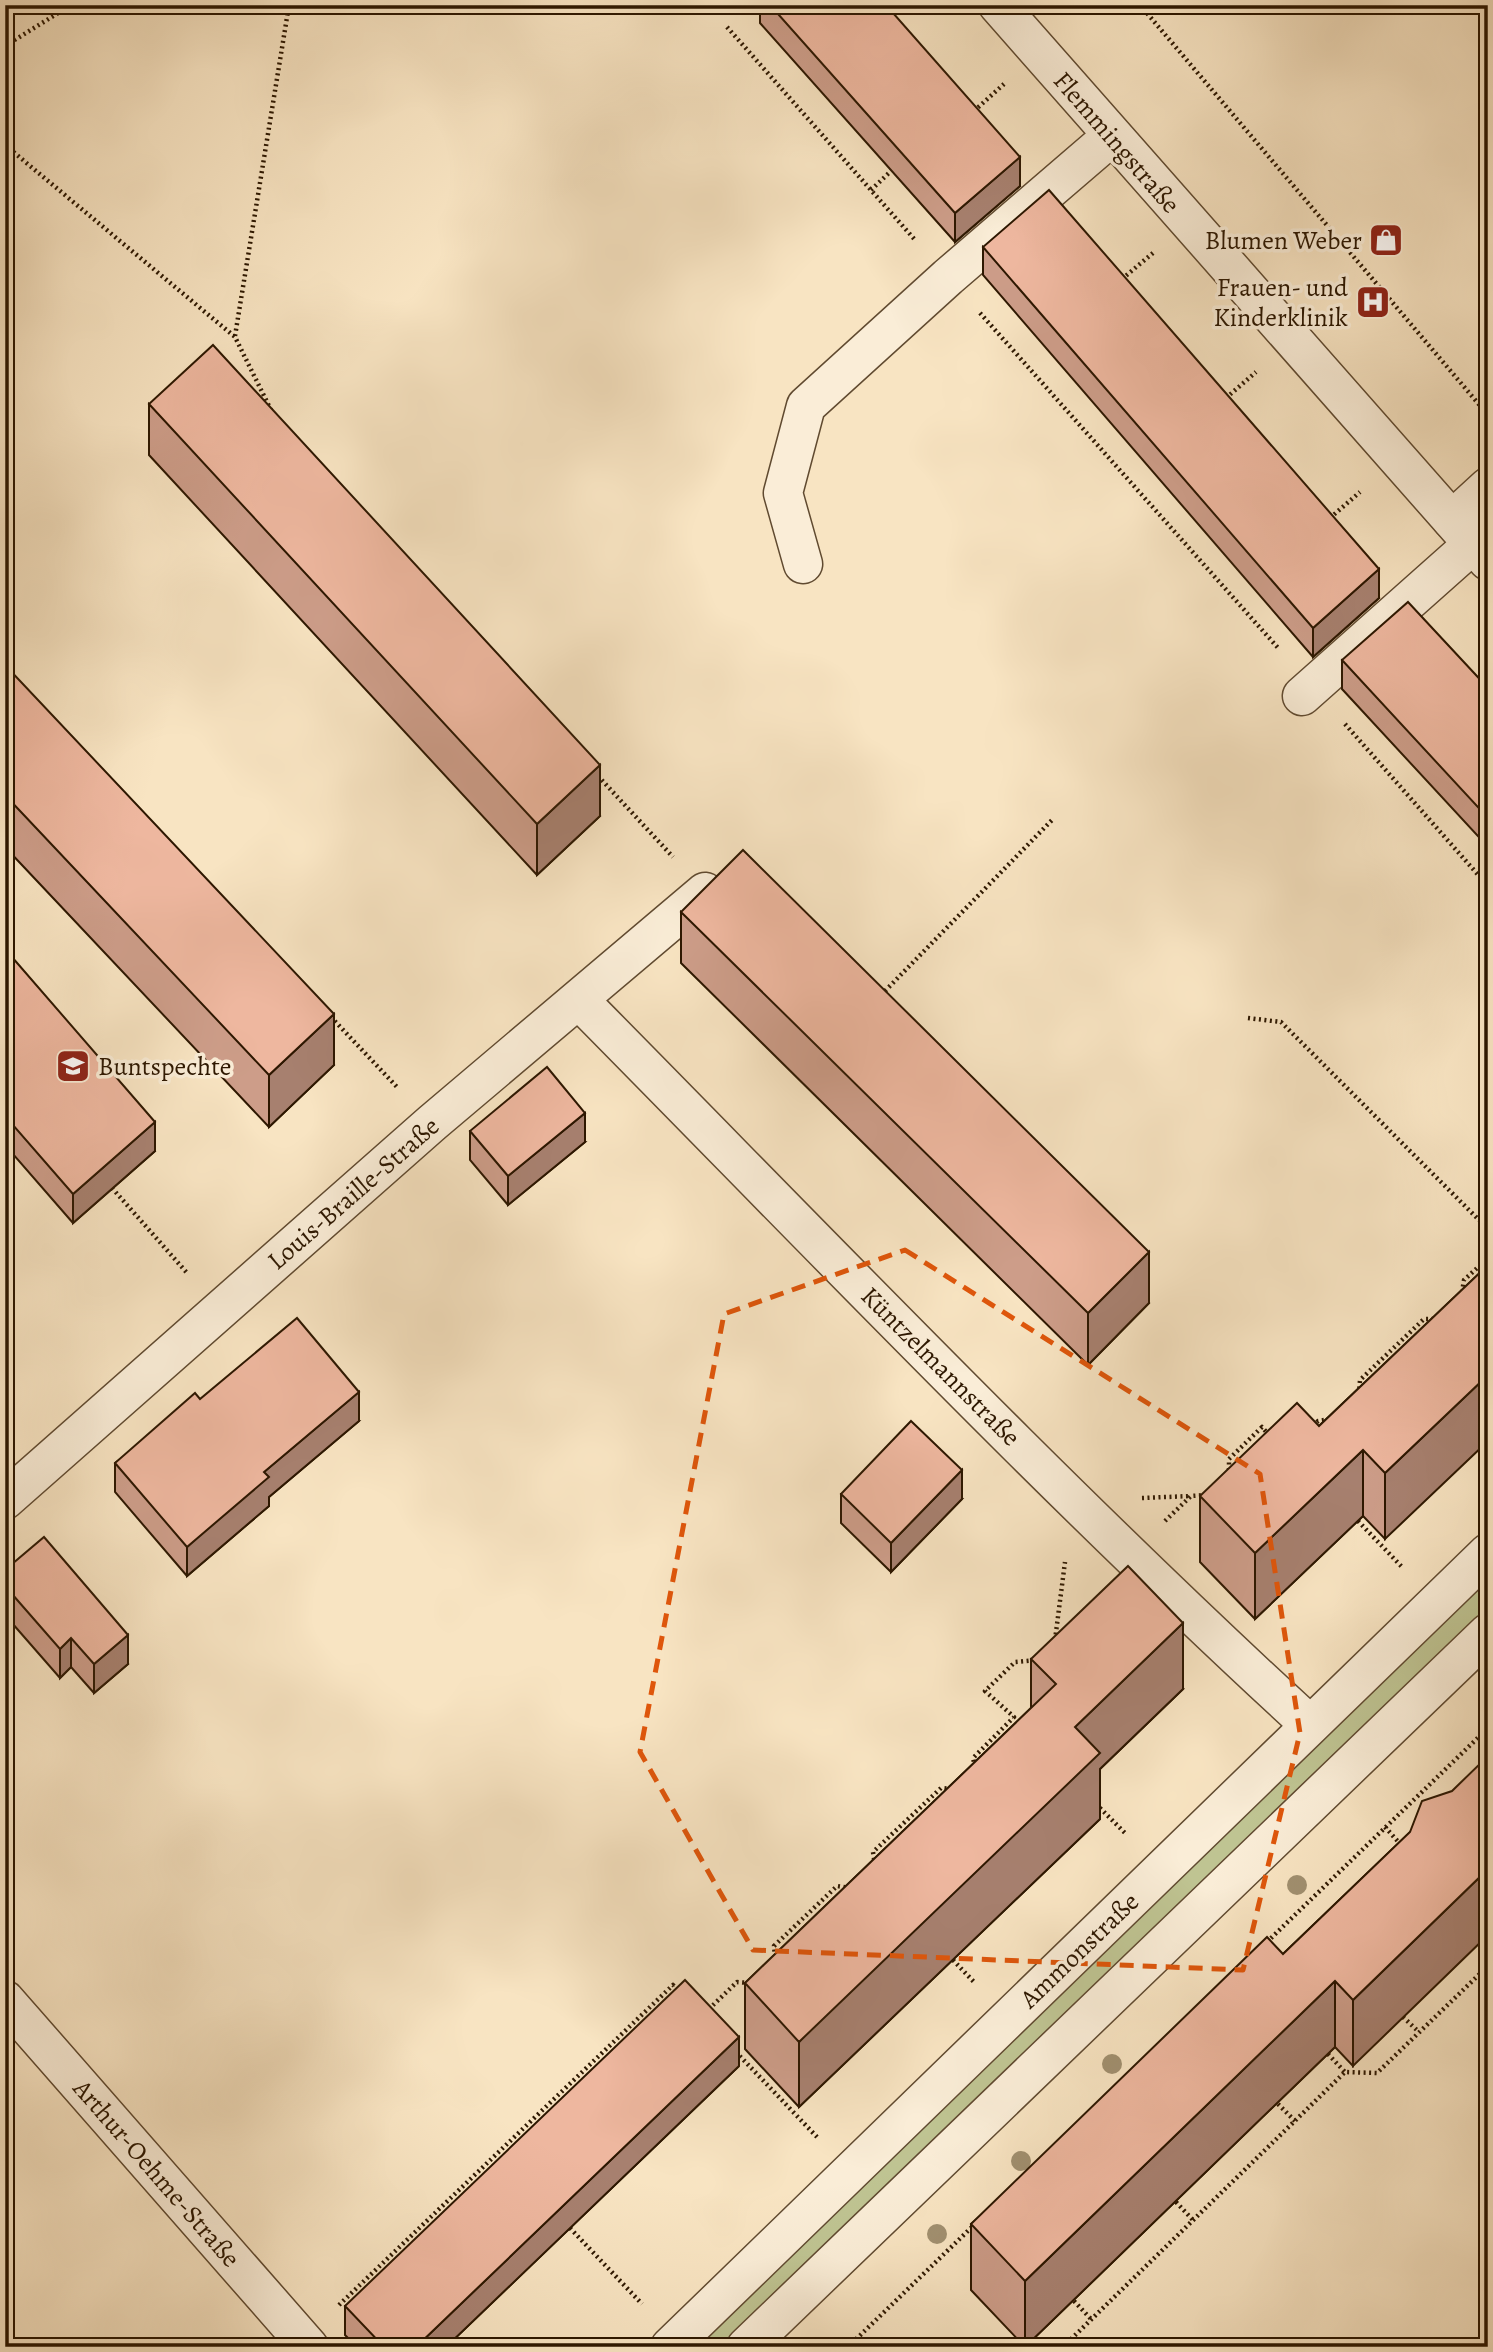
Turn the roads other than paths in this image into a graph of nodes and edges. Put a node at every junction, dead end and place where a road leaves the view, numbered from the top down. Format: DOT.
graph roads {
  1 [pos="998,5"];
  2 [pos="1112,136"];
  3 [pos="1488,487"];
  4 [pos="1471,542"];
  5 [pos="803,564"];
  6 [pos="1307,691"];
  7 [pos="705,892"];
  8 [pos="579,1000"];
  9 [pos="5,1500"];
  10 [pos="1488,1553"];
  11 [pos="1488,1633"];
  12 [pos="1310,1725"];
  13 [pos="5,2000"];
  14 [pos="306,2343"];
  15 [pos="673,2343"];
  16 [pos="746,2347"];
  1 -- 2 [label="street, Flemmingstraße"];
  2 -- 4 [label="street, Flemmingstraße"];
  2 -- 5 [label="street"];
  3 -- 4 [label="street"];
  4 -- 6 [label="street"];
  7 -- 8 [label="street, Louis-Braille-Straße"];
  8 -- 9 [label="street, Louis-Braille-Straße"];
  8 -- 12 [label="street, Küntzelmannstraße"];
  10 -- 12 [label="street, Ammonstraße"];
  11 -- 16 [label="street, Ammonstraße"];
  12 -- 15 [label="street, Ammonstraße"];
  13 -- 14 [label="street, Arthur-Oehme-Straße"];
}
